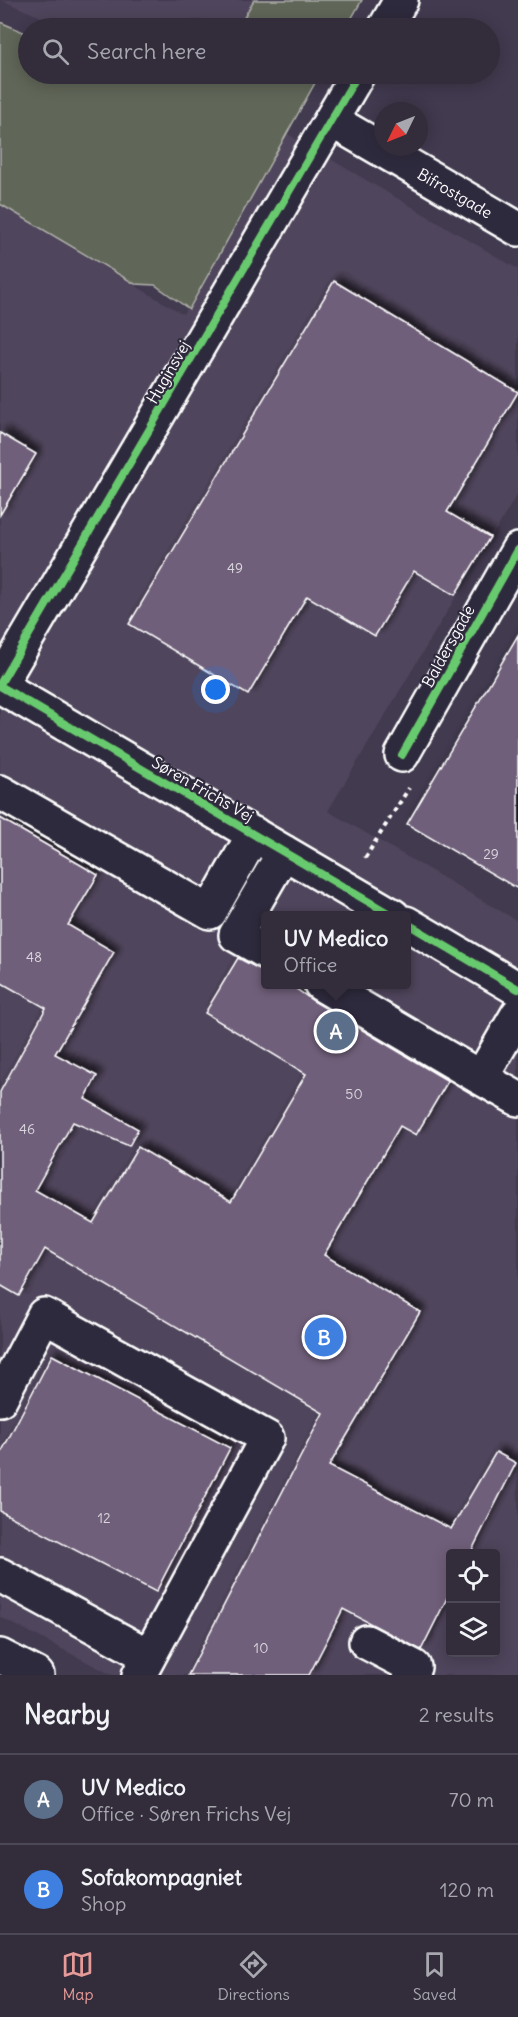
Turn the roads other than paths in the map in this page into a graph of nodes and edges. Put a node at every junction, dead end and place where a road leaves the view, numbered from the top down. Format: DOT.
graph roads {
  1 [pos="401,0"];
  2 [pos="391,18"];
  3 [pos="352,84"];
  4 [pos="331,120"];
  5 [pos="518,229"];
  6 [pos="518,550"];
  7 [pos="0,685"];
  8 [pos="402,754"];
  9 [pos="0,792"];
  10 [pos="254,834"];
  11 [pos="284,852"];
  12 [pos="386,911"];
  13 [pos="411,927"];
  14 [pos="261,949"];
  15 [pos="330,989"];
  16 [pos="518,989"];
  17 [pos="518,1014"];
  18 [pos="481,1078"];
  19 [pos="518,1099"];
  20 [pos="0,1399"];
  21 [pos="0,1575"];
  22 [pos="366,1642"];
  23 [pos="0,1656"];
  24 [pos="144,1666"];
  25 [pos="37,1675"];
  26 [pos="410,1675"];
  1 -- 2 [label="street"];
  3 -- 4 [label="street, Huginsvej"];
  4 -- 5 [label="street, Bifrostgade"];
  4 -- 7 [label="street, Huginsvej"];
  6 -- 8 [label="street, Baldersgade"];
  7 -- 10 [label="street, Søren Frichs Vej"];
  9 -- 10 [label="street"];
  10 -- 11 [label="street, Søren Frichs Vej"];
  11 -- 12 [label="street, Søren Frichs Vej"];
  11 -- 14 [label="street"];
  13 -- 16 [label="street"];
  15 -- 18 [label="street"];
  17 -- 18 [label="street"];
  18 -- 19 [label="street"];
  20 -- 24 [label="street"];
  21 -- 24 [label="street"];
  22 -- 26 [label="street"];
  23 -- 25 [label="street"];
}
